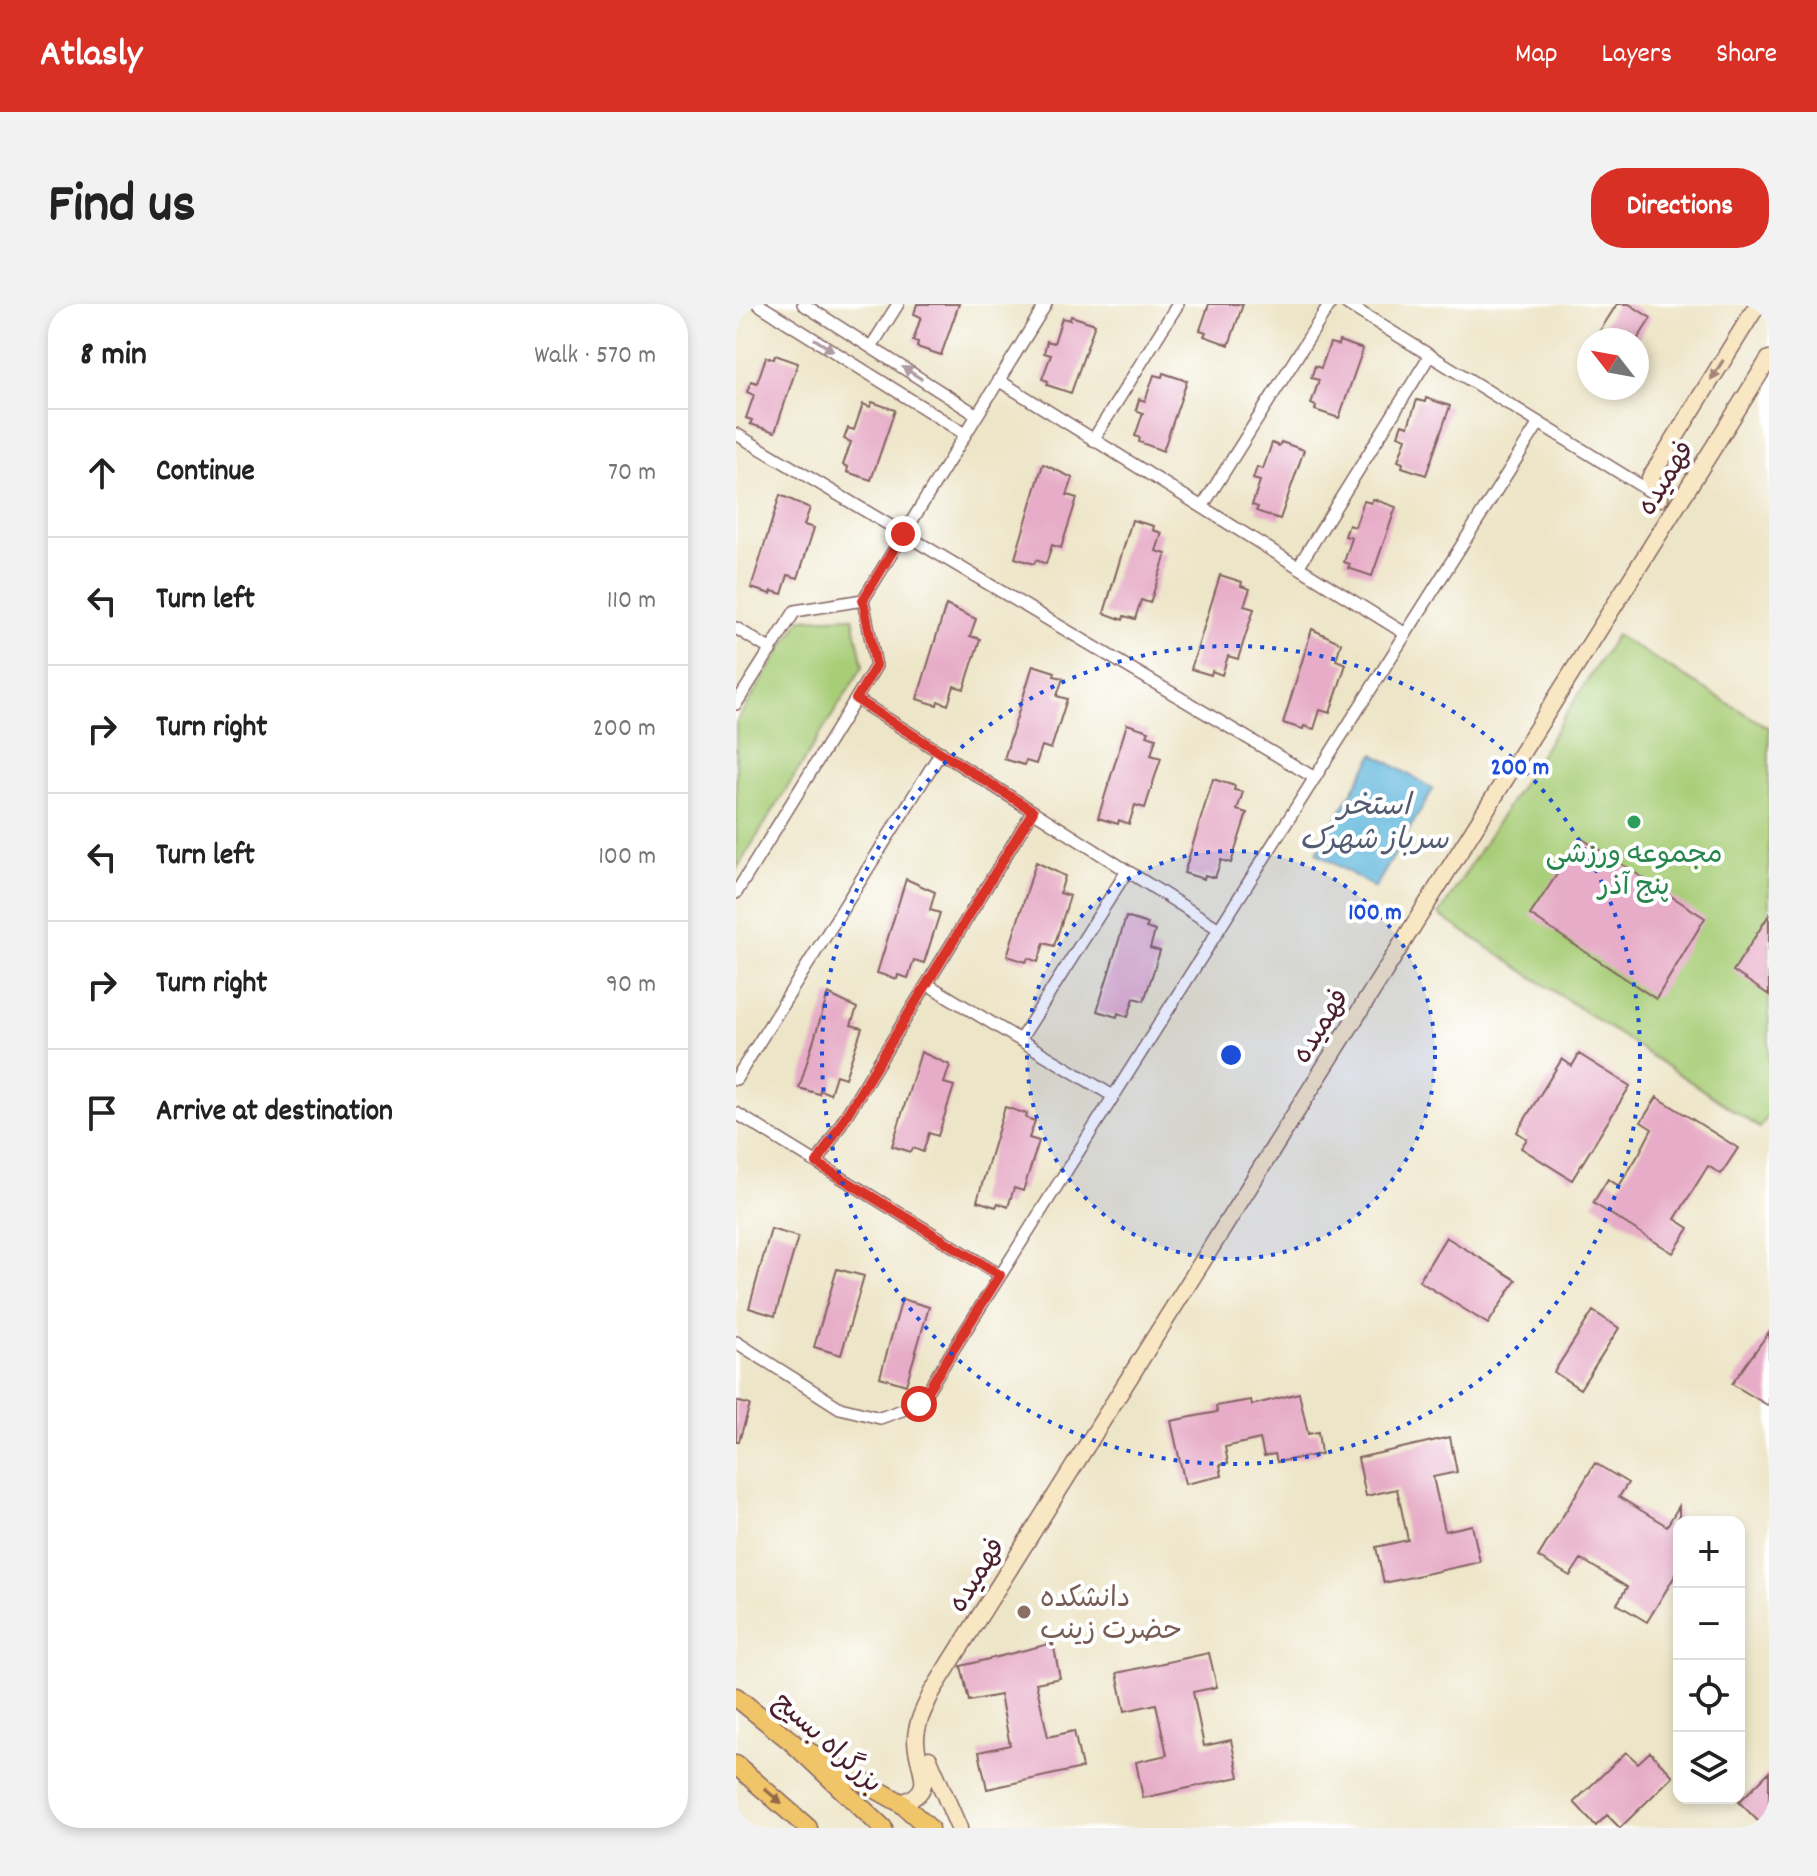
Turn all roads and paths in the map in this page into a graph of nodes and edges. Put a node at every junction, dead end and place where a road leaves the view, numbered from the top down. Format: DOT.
graph roads {
  1 [pos="758,304"];
  2 [pos="803,304"];
  3 [pos="898,304"];
  4 [pos="1046,304"];
  5 [pos="1178,304"];
  6 [pos="1330,304"];
  7 [pos="1347,304"];
  8 [pos="1758,304"];
  9 [pos="871,347"];
  10 [pos="1430,355"];
  11 [pos="1769,359"];
  12 [pos="998,380"];
  13 [pos="977,415"];
  14 [pos="1539,423"];
  15 [pos="736,434"];
  16 [pos="965,434"];
  17 [pos="1093,440"];
  18 [pos="1660,498"];
  19 [pos="1202,507"];
  20 [pos="903,534"];
  21 [pos="1298,567"];
  22 [pos="863,600"];
  23 [pos="736,628"];
  24 [pos="1406,634"];
  25 [pos="771,650"];
  26 [pos="856,699"];
  27 [pos="736,704"];
  28 [pos="941,752"];
  29 [pos="1315,778"];
  30 [pos="1033,811"];
  31 [pos="1127,871"];
  32 [pos="736,893"];
  33 [pos="1219,929"];
  34 [pos="927,984"];
  35 [pos="1020,1040"];
  36 [pos="736,1079"];
  37 [pos="1113,1096"];
  38 [pos="736,1113"];
  39 [pos="817,1163"];
  40 [pos="1000,1275"];
  41 [pos="736,1342"];
  42 [pos="736,1697"];
  43 [pos="919,1722"];
  44 [pos="792,1742"];
  45 [pos="736,1765"];
  46 [pos="901,1803"];
  47 [pos="808,1828"];
  48 [pos="883,1828"];
  49 [pos="929,1828"];
  50 [pos="959,1828"];
  1 -- 16 [label="street, one-way"];
  2 -- 9 [label="street"];
  3 -- 9 [label="street"];
  4 -- 12 [label="street"];
  5 -- 17 [label="street"];
  6 -- 19 [label="street"];
  7 -- 10 [label="street"];
  8 -- 18 [label="main road, فهمیده, one-way"];
  13 -- 9 [label="street, one-way"];
  10 -- 14 [label="street"];
  10 -- 21 [label="street"];
  11 -- 43 [label="main road, فهمیده"];
  12 -- 13 [label="street"];
  12 -- 17 [label="street"];
  13 -- 16 [label="street"];
  14 -- 18 [label="street"];
  14 -- 24 [label="street"];
  15 -- 20 [label="street"];
  16 -- 20 [label="street"];
  17 -- 19 [label="street"];
  19 -- 21 [label="street"];
  20 -- 22 [label="street"];
  20 -- 29 [label="street"];
  21 -- 24 [label="street"];
  22 -- 25 [label="street"];
  22 -- 26 [label="street"];
  23 -- 25 [label="street"];
  24 -- 29 [label="street"];
  25 -- 27 [label="street"];
  26 -- 28 [label="street"];
  26 -- 32 [label="street"];
  28 -- 30 [label="street"];
  28 -- 36 [label="street"];
  29 -- 33 [label="street"];
  30 -- 31 [label="street"];
  30 -- 34 [label="street"];
  31 -- 33 [label="street"];
  31 -- 35 [label="street"];
  33 -- 37 [label="street"];
  34 -- 35 [label="street"];
  34 -- 39 [label="street"];
  35 -- 37 [label="street"];
  37 -- 40 [label="street"];
  38 -- 39 [label="street"];
  39 -- 40 [label="street"];
  40 -- 41 [label="street"];
  42 -- 44 [label="main road, بزرگراه بسیج"];
  43 -- 46 [label="main road"];
  43 -- 50 [label="main road"];
  44 -- 46 [label="main road"];
  44 -- 48 [label="main road, بزرگراه بسیج"];
  45 -- 47 [label="main road, one-way"];
  46 -- 49 [label="main road"];
}
